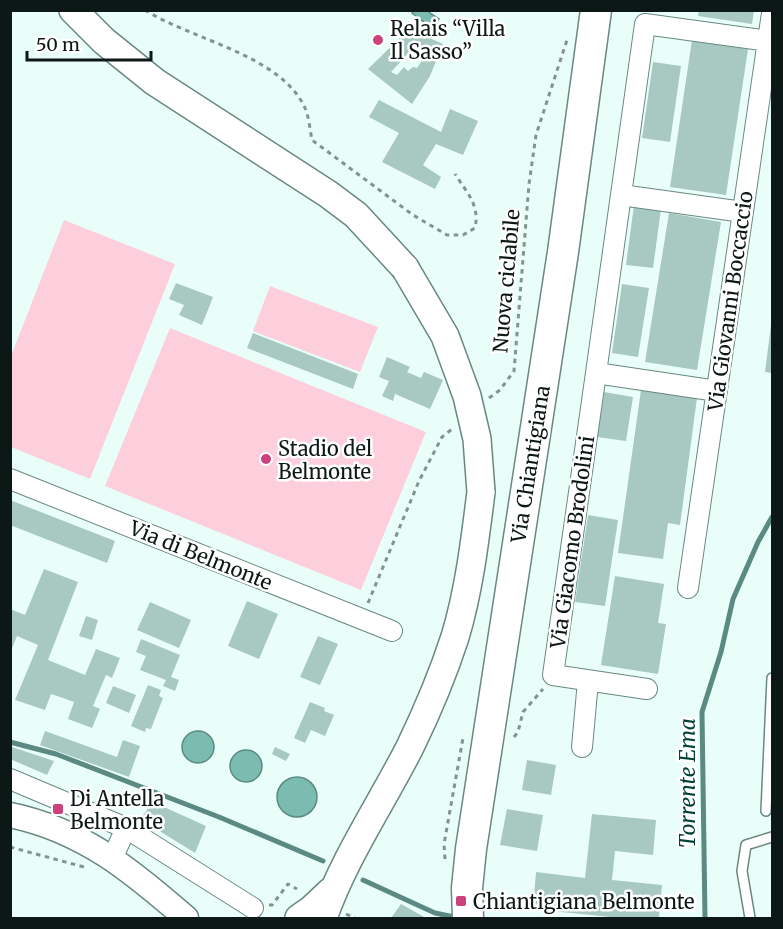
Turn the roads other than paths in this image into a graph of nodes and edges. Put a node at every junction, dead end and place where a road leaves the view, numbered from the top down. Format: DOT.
graph roads {
  1 [pos="73,10"];
  2 [pos="596,10"];
  3 [pos="772,13"];
  4 [pos="646,17"];
  5 [pos="768,41"];
  6 [pos="621,195"];
  7 [pos="743,212"];
  8 [pos="596,373"];
  9 [pos="717,391"];
  10 [pos="10,479"];
  11 [pos="688,588"];
  12 [pos="392,630"];
  13 [pos="772,678"];
  14 [pos="588,681"];
  15 [pos="646,689"];
  16 [pos="582,747"];
  17 [pos="10,779"];
  18 [pos="766,811"];
  19 [pos="10,815"];
  20 [pos="126,828"];
  21 [pos="772,837"];
  22 [pos="102,864"];
  23 [pos="335,886"];
  24 [pos="157,893"];
  25 [pos="253,908"];
  26 [pos="467,913"];
  27 [pos="334,916"];
  28 [pos="186,918"];
  29 [pos="206,918"];
  30 [pos="299,918"];
  31 [pos="750,918"];
  1 -- 23 [label="main road, bridge"];
  2 -- 26 [label="main road, Via Chiantigiana"];
  3 -- 5 [label="street, Via Giovanni Boccaccio"];
  4 -- 5 [label="street, Via Giacomo Brodolini"];
  4 -- 6 [label="street, Via Giacomo Brodolini"];
  5 -- 7 [label="street, Via Giovanni Boccaccio"];
  6 -- 7 [label="street"];
  6 -- 8 [label="street, Via Giacomo Brodolini"];
  7 -- 9 [label="street, Via Giovanni Boccaccio"];
  8 -- 9 [label="street"];
  8 -- 14 [label="street, Via Giacomo Brodolini"];
  9 -- 11 [label="street, Via Giovanni Boccaccio"];
  10 -- 12 [label="street, Via di Belmonte"];
  13 -- 18 [label="lane"];
  14 -- 15 [label="street, Via Giacomo Brodolini"];
  14 -- 16 [label="street"];
  17 -- 20 [label="street"];
  19 -- 22 [label="street"];
  20 -- 22 [label="street"];
  20 -- 25 [label="street"];
  21 -- 31 [label="lane"];
  22 -- 24 [label="street"];
  23 -- 27 [label="main road"];
  23 -- 30 [label="main road"];
  24 -- 28 [label="street"];
  24 -- 29 [label="street"];
}
